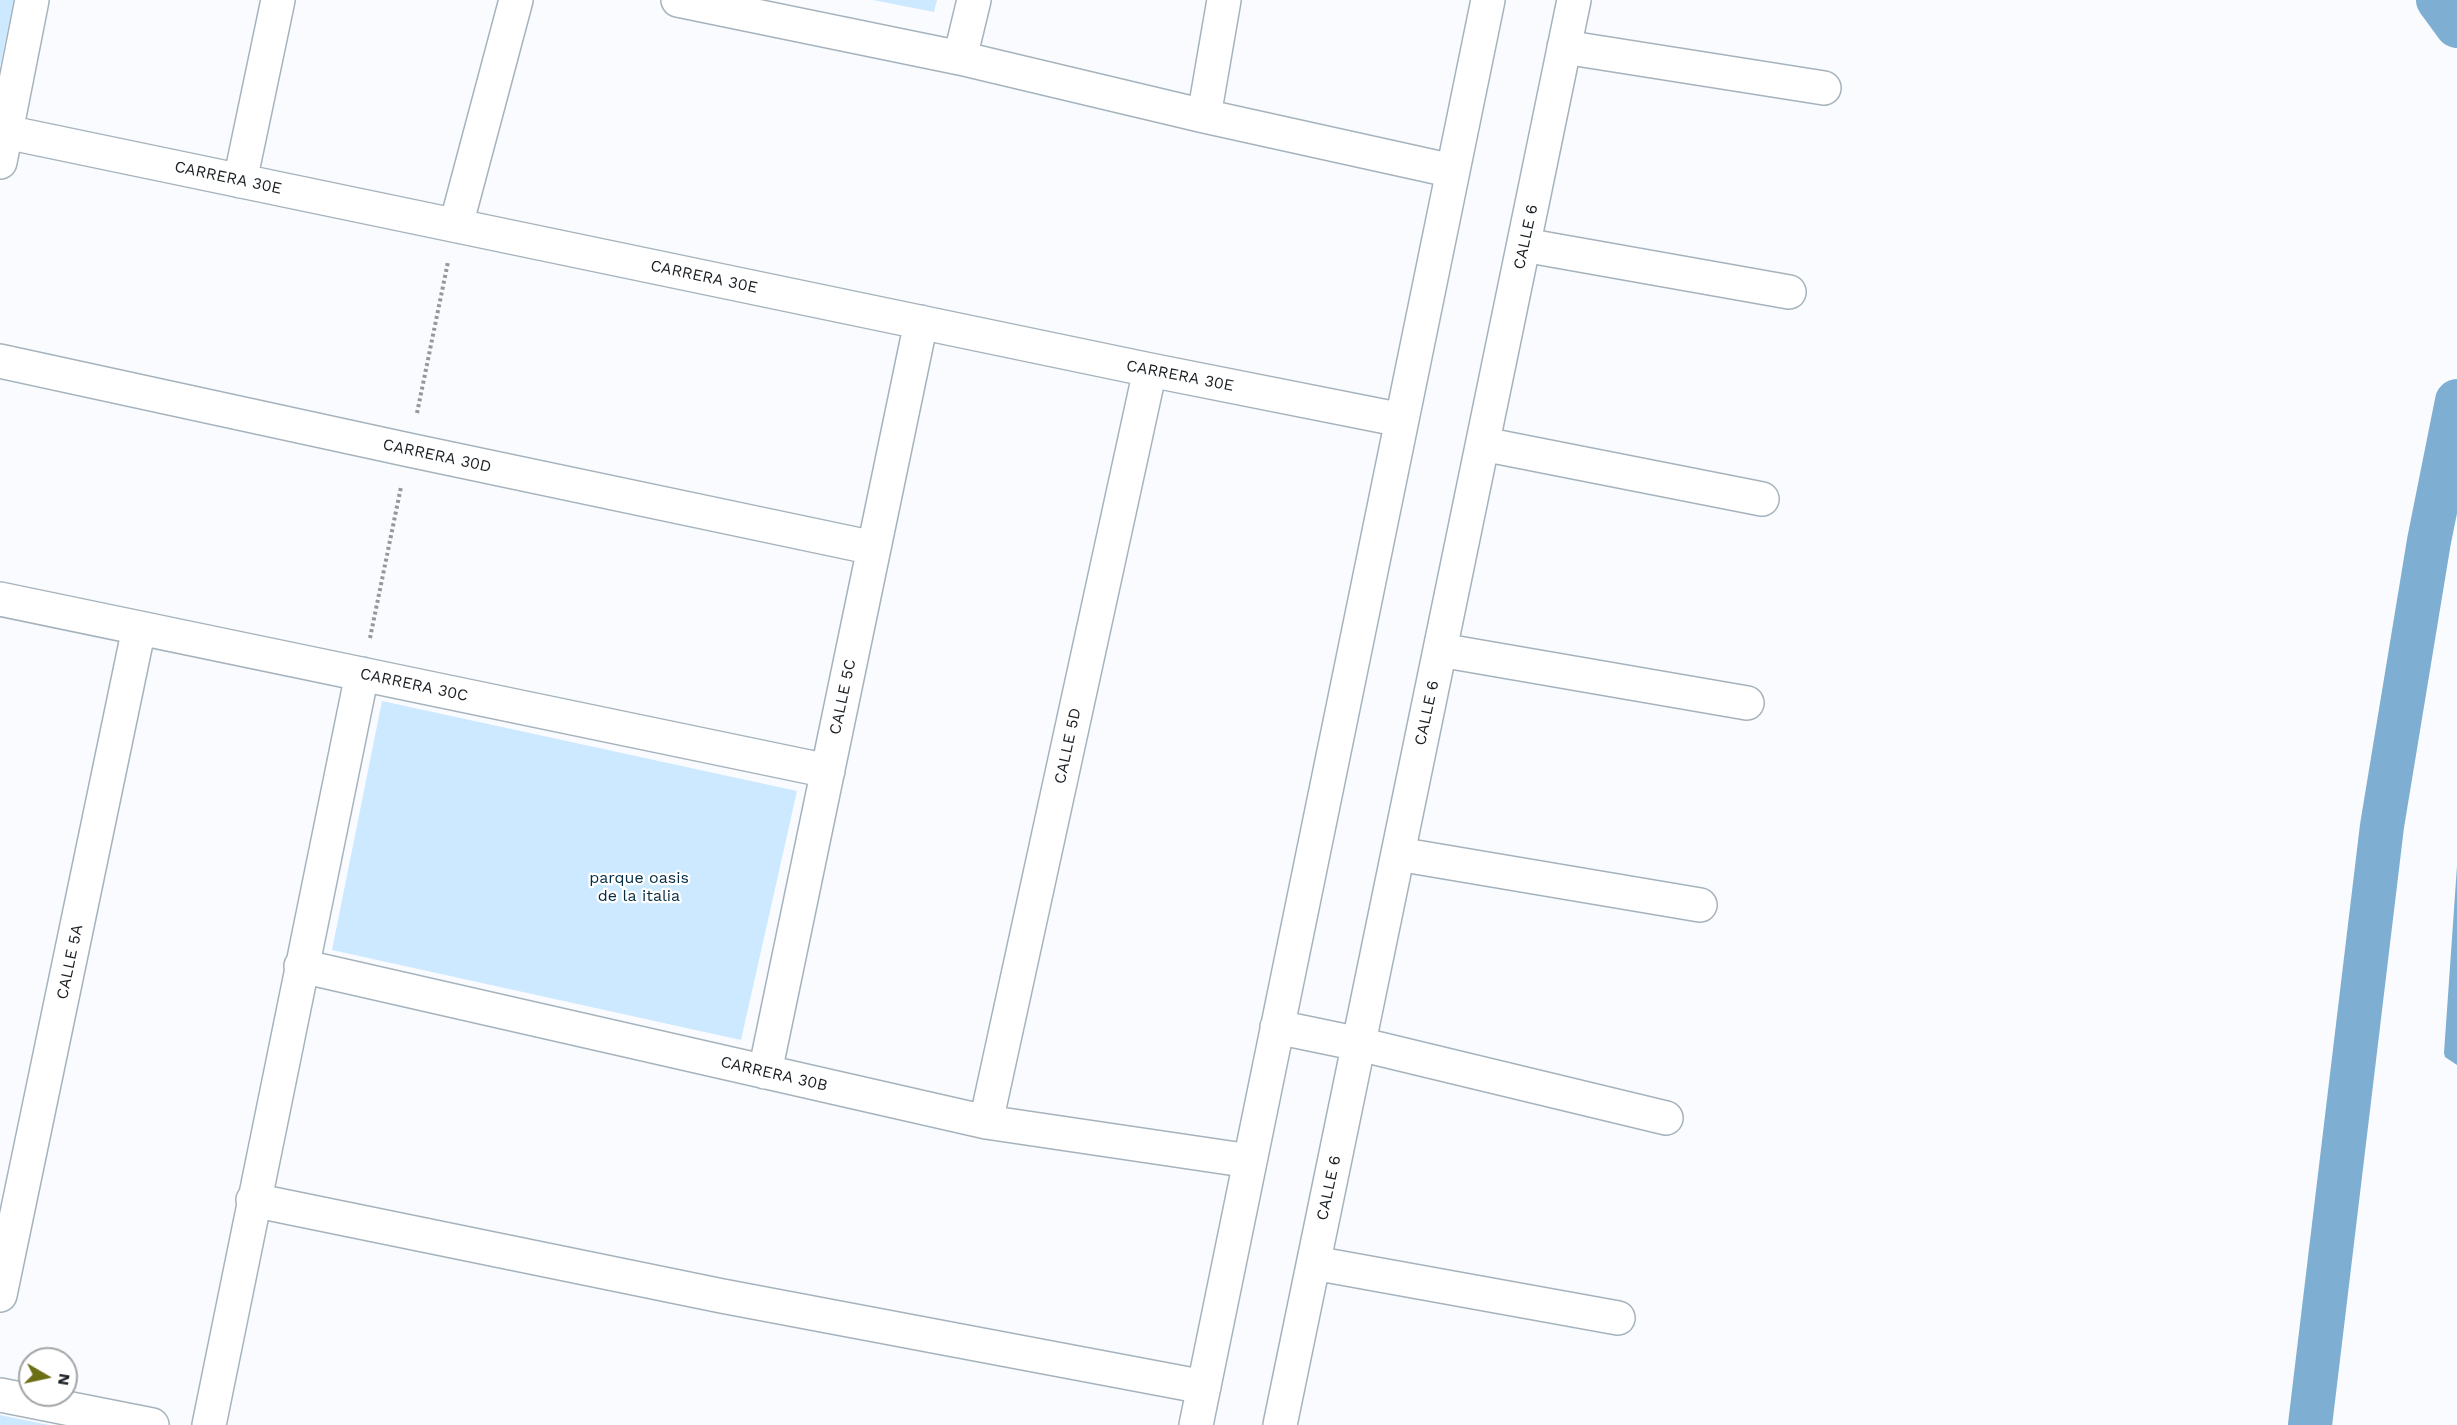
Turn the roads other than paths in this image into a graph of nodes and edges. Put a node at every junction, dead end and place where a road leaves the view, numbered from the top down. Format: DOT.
graph roads {
  1 [pos="32,0"];
  2 [pos="278,0"];
  3 [pos="516,0"];
  4 [pos="678,0"];
  5 [pos="974,0"];
  6 [pos="1224,0"];
  7 [pos="1488,0"];
  8 [pos="1574,0"];
  9 [pos="1564,47"];
  10 [pos="960,58"];
  11 [pos="1824,88"];
  12 [pos="1204,116"];
  13 [pos="3,147"];
  14 [pos="1453,171"];
  15 [pos="240,181"];
  16 [pos="456,225"];
  17 [pos="1524,244"];
  18 [pos="1789,292"];
  19 [pos="921,322"];
  20 [pos="0,361"];
  21 [pos="1150,370"];
  22 [pos="1402,420"];
  23 [pos="1483,444"];
  24 [pos="1762,499"];
  25 [pos="874,548"];
  26 [pos="0,599"];
  27 [pos="139,628"];
  28 [pos="1440,650"];
  29 [pos="362,674"];
  30 [pos="1747,703"];
  31 [pos="828,771"];
  32 [pos="1398,854"];
  33 [pos="1700,905"];
  34 [pos="301,966"];
  35 [pos="1277,1027"];
  36 [pos="1359,1044"];
  37 [pos="765,1072"];
  38 [pos="1666,1118"];
  39 [pos="986,1122"];
  40 [pos="1250,1161"];
  41 [pos="254,1200"];
  42 [pos="1314,1263"];
  43 [pos="0,1295"];
  44 [pos="1618,1318"];
  45 [pos="1204,1387"];
  46 [pos="0,1395"];
  47 [pos="152,1425"];
  48 [pos="208,1425"];
  49 [pos="1196,1425"];
  50 [pos="1280,1425"];
  1 -- 13 [label="street"];
  2 -- 15 [label="street"];
  3 -- 16 [label="street"];
  4 -- 10 [label="street"];
  5 -- 10 [label="street"];
  6 -- 12 [label="street"];
  7 -- 14 [label="street"];
  8 -- 9 [label="street, CALLE 6"];
  9 -- 11 [label="street"];
  9 -- 17 [label="street, CALLE 6"];
  10 -- 12 [label="street"];
  12 -- 14 [label="street"];
  13 -- 15 [label="street, CARRERA 30E"];
  14 -- 22 [label="street"];
  15 -- 16 [label="street, CARRERA 30E"];
  16 -- 19 [label="street, CARRERA 30E"];
  17 -- 18 [label="street"];
  17 -- 23 [label="street, CALLE 6"];
  19 -- 21 [label="street, CARRERA 30E"];
  19 -- 25 [label="street, CALLE 5C"];
  20 -- 25 [label="street, CARRERA 30D"];
  21 -- 22 [label="street, CARRERA 30E"];
  21 -- 39 [label="street, CALLE 5D"];
  22 -- 35 [label="street"];
  23 -- 24 [label="street"];
  23 -- 28 [label="street, CALLE 6"];
  25 -- 31 [label="street, CALLE 5C"];
  26 -- 27 [label="street, CARRERA 30C"];
  27 -- 29 [label="street, CARRERA 30C"];
  27 -- 43 [label="street, CALLE 5A"];
  28 -- 30 [label="street"];
  28 -- 32 [label="street, CALLE 6"];
  29 -- 31 [label="street, CARRERA 30C"];
  29 -- 34 [label="street"];
  31 -- 37 [label="street, CALLE 5C"];
  32 -- 33 [label="street"];
  32 -- 36 [label="street, CALLE 6"];
  34 -- 37 [label="street, CARRERA 30B"];
  34 -- 41 [label="street"];
  35 -- 36 [label="street"];
  35 -- 40 [label="street"];
  36 -- 38 [label="street"];
  36 -- 42 [label="street, CALLE 6"];
  37 -- 39 [label="street, CARRERA 30B"];
  39 -- 40 [label="street, CARRERA 30B"];
  40 -- 45 [label="street"];
  41 -- 45 [label="street"];
  41 -- 48 [label="street"];
  42 -- 44 [label="street"];
  42 -- 50 [label="street, CALLE 6"];
  45 -- 49 [label="street"];
  46 -- 47 [label="street"];
}
